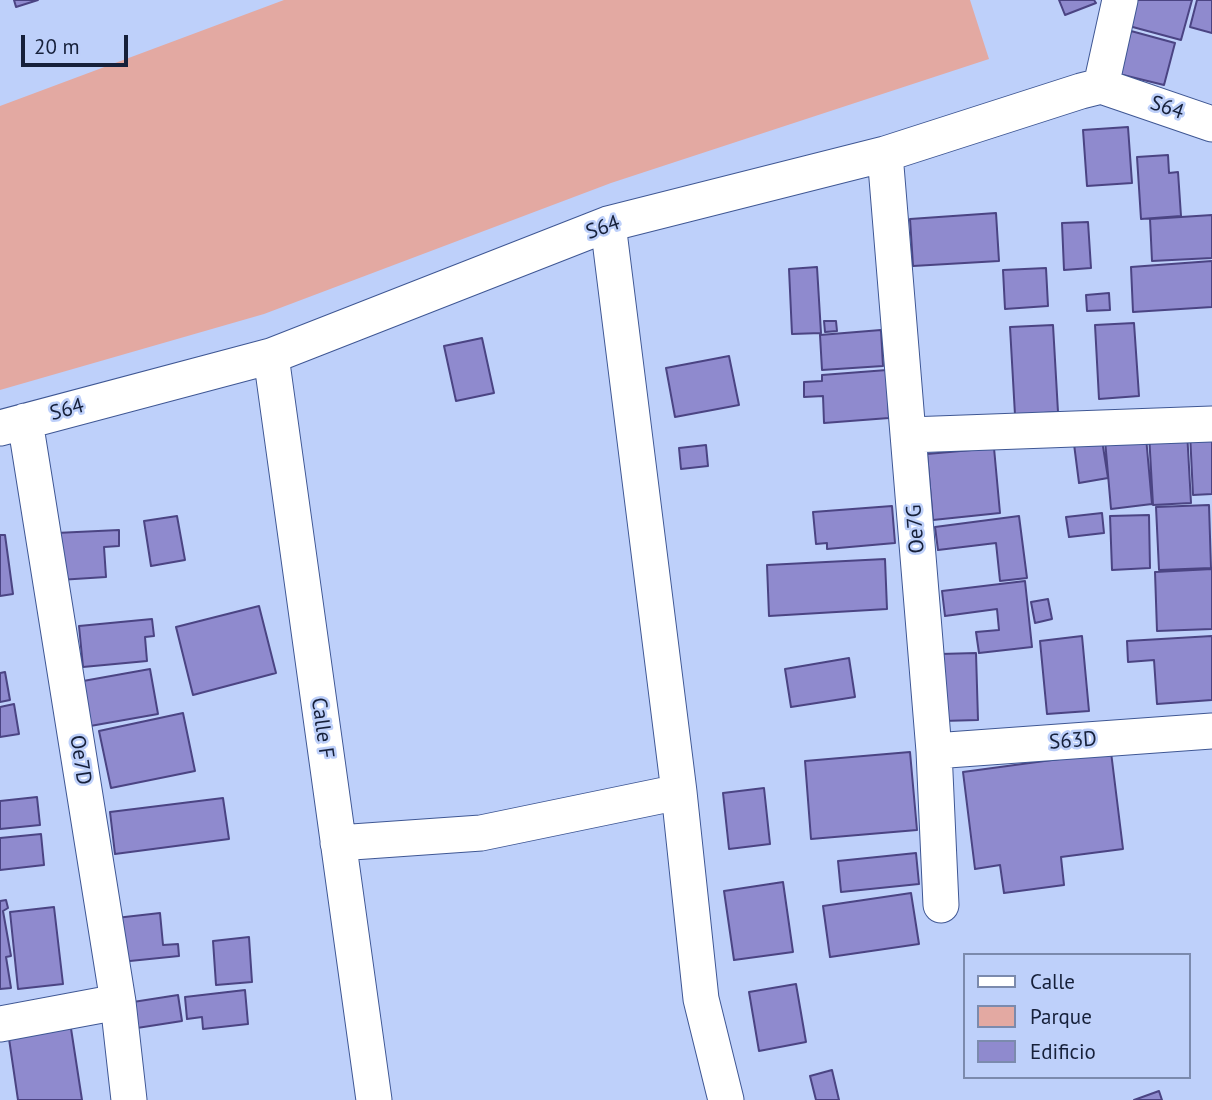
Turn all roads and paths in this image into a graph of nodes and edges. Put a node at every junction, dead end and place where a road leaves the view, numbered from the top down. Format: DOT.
graph roads {
  1 [pos="1120,0"];
  2 [pos="1101,86"];
  3 [pos="1212,124"];
  4 [pos="885,154"];
  5 [pos="608,225"];
  6 [pos="271,356"];
  7 [pos="1212,424"];
  8 [pos="12,425"];
  9 [pos="909,435"];
  10 [pos="1212,731"];
  11 [pos="934,751"];
  12 [pos="679,792"];
  13 [pos="338,843"];
  14 [pos="941,905"];
  15 [pos="118,1002"];
  16 [pos="0,1024"];
  17 [pos="130,1100"];
  18 [pos="374,1100"];
  19 [pos="726,1100"];
  1 -- 2 [label="street"];
  2 -- 3 [label="street, S64"];
  2 -- 4 [label="street, S64"];
  4 -- 5 [label="street, S64"];
  4 -- 9 [label="street, Oe7G"];
  5 -- 6 [label="street, S64"];
  5 -- 12 [label="street"];
  6 -- 8 [label="street, S64"];
  6 -- 13 [label="street, Calle F"];
  7 -- 9 [label="street"];
  8 -- 15 [label="street, Oe7D"];
  9 -- 11 [label="street, Oe7G"];
  10 -- 11 [label="street, S63D"];
  11 -- 14 [label="street, Oe7G"];
  12 -- 13 [label="street"];
  12 -- 19 [label="street"];
  13 -- 18 [label="street, Calle F"];
  15 -- 16 [label="street"];
  15 -- 17 [label="street, Oe7D"];
}
